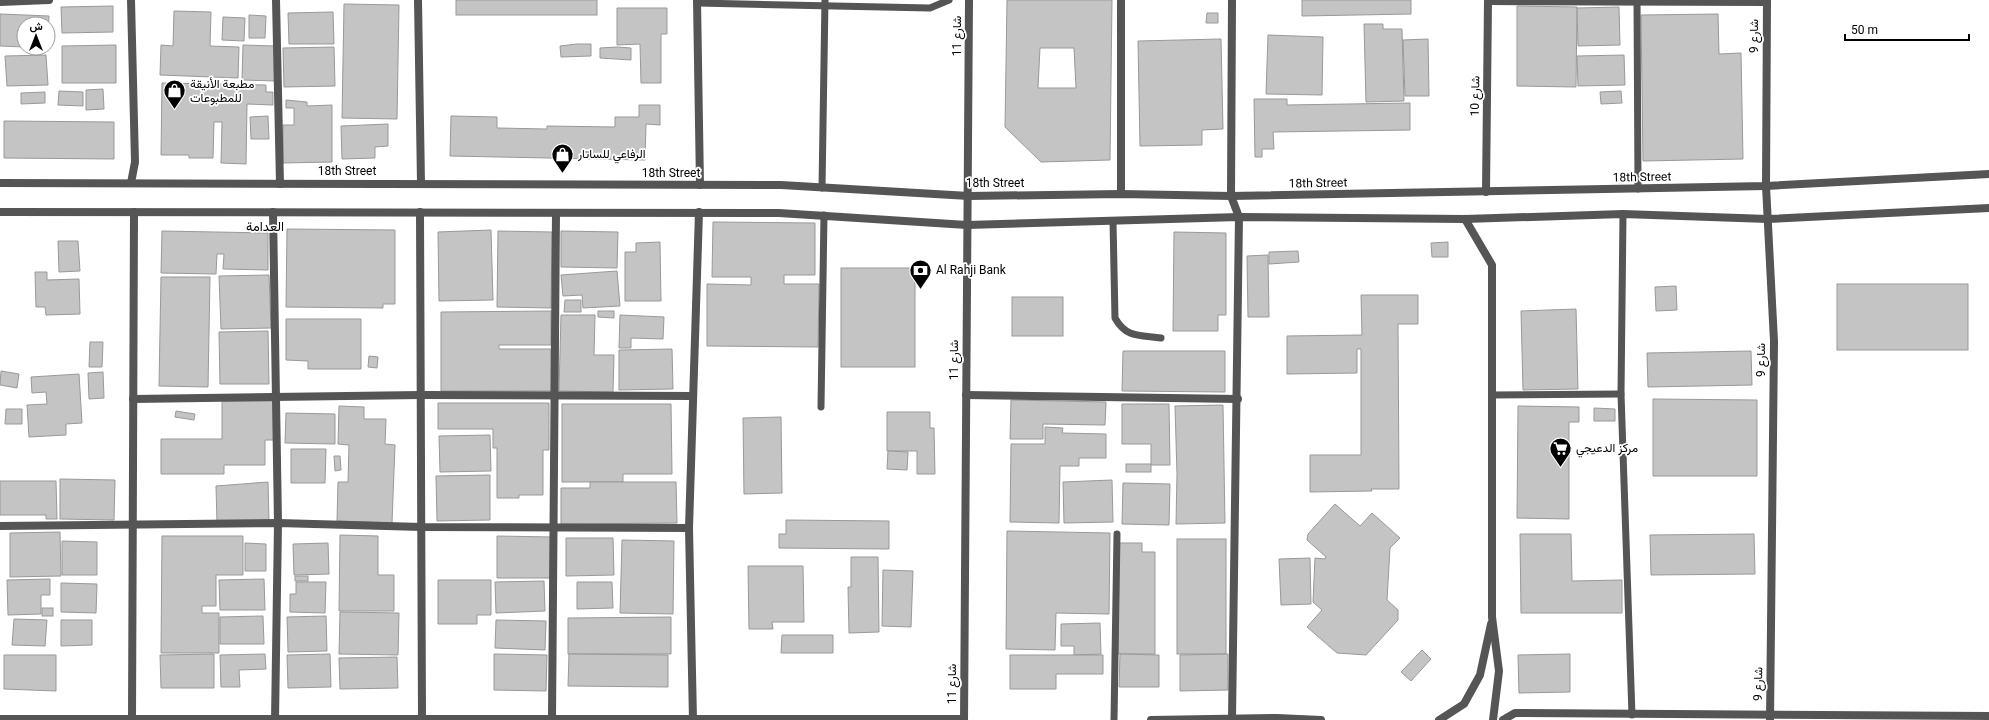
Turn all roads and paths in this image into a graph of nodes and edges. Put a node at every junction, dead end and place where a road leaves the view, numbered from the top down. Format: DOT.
graph roads {
  1 [pos="49,0"];
  2 [pos="131,0"];
  3 [pos="276,0"];
  4 [pos="418,0"];
  5 [pos="949,0"];
  6 [pos="969,0"];
  7 [pos="1121,0"];
  8 [pos="1232,0"];
  9 [pos="1488,1"];
  10 [pos="1637,1"];
  11 [pos="1766,1"];
  12 [pos="0,2"];
  13 [pos="697,2"];
  14 [pos="825,3"];
  15 [pos="1989,174"];
  16 [pos="0,183"];
  17 [pos="131,183"];
  18 [pos="421,183"];
  19 [pos="280,184"];
  20 [pos="700,185"];
  21 [pos="1766,186"];
  22 [pos="822,188"];
  23 [pos="1638,189"];
  24 [pos="1486,192"];
  25 [pos="1121,194"];
  26 [pos="969,196"];
  27 [pos="1232,196"];
  28 [pos="1989,208"];
  29 [pos="0,212"];
  30 [pos="134,212"];
  31 [pos="273,212"];
  32 [pos="420,212"];
  33 [pos="699,212"];
  34 [pos="556,213"];
  35 [pos="824,214"];
  36 [pos="1623,214"];
  37 [pos="1239,217"];
  38 [pos="1465,219"];
  39 [pos="1768,219"];
  40 [pos="1113,221"];
  41 [pos="967,225"];
  42 [pos="1161,338"];
  43 [pos="1621,394"];
  44 [pos="421,395"];
  45 [pos="556,395"];
  46 [pos="966,395"];
  47 [pos="1493,395"];
  48 [pos="693,396"];
  49 [pos="275,397"];
  50 [pos="133,399"];
  51 [pos="1238,399"];
  52 [pos="821,407"];
  53 [pos="278,523"];
  54 [pos="133,524"];
  55 [pos="0,526"];
  56 [pos="555,526"];
  57 [pos="422,527"];
  58 [pos="690,528"];
  59 [pos="1117,534"];
  60 [pos="1492,617"];
  61 [pos="1632,715"];
  62 [pos="1989,716"];
  63 [pos="1232,718"];
  64 [pos="1770,718"];
  65 [pos="0,719"];
  66 [pos="132,719"];
  67 [pos="275,719"];
  68 [pos="422,719"];
  69 [pos="554,719"];
  70 [pos="693,719"];
  71 [pos="964,719"];
  72 [pos="1277,719"];
  73 [pos="1114,720"];
  74 [pos="1151,720"];
  75 [pos="1321,720"];
  76 [pos="1439,720"];
  77 [pos="1493,720"];
  78 [pos="1503,720"];
  1 -- 12 [label="street"];
  2 -- 17 [label="street"];
  3 -- 19 [label="street"];
  4 -- 18 [label="street"];
  5 -- 14 [label="lane"];
  6 -- 26 [label="street, شارع 11"];
  7 -- 25 [label="street"];
  8 -- 27 [label="street"];
  9 -- 10 [label="street"];
  9 -- 24 [label="street, شارع 10"];
  10 -- 11 [label="street"];
  10 -- 23 [label="lane"];
  11 -- 21 [label="street, شارع 9"];
  13 -- 14 [label="lane"];
  13 -- 20 [label="street"];
  14 -- 22 [label="lane"];
  15 -- 21 [label="street, 18th Street"];
  16 -- 17 [label="street, 18th Street"];
  17 -- 19 [label="street, 18th Street"];
  18 -- 19 [label="street, 18th Street"];
  18 -- 20 [label="street, 18th Street"];
  20 -- 22 [label="street, 18th Street"];
  21 -- 23 [label="street, 18th Street"];
  21 -- 39 [label="street, شارع 9"];
  22 -- 26 [label="street, 18th Street"];
  23 -- 24 [label="street, 18th Street"];
  24 -- 27 [label="street, 18th Street"];
  25 -- 26 [label="street, 18th Street"];
  25 -- 27 [label="street, 18th Street"];
  26 -- 41 [label="street, شارع 11"];
  27 -- 37 [label="street"];
  28 -- 39 [label="street"];
  29 -- 30 [label="street"];
  30 -- 31 [label="street"];
  30 -- 50 [label="street"];
  31 -- 32 [label="street"];
  31 -- 49 [label="street"];
  32 -- 34 [label="street"];
  32 -- 44 [label="street"];
  33 -- 34 [label="street"];
  33 -- 35 [label="street"];
  33 -- 48 [label="street"];
  34 -- 45 [label="street"];
  35 -- 41 [label="street"];
  35 -- 52 [label="lane"];
  36 -- 38 [label="street"];
  36 -- 39 [label="street"];
  36 -- 43 [label="lane"];
  37 -- 38 [label="street"];
  37 -- 40 [label="street"];
  37 -- 51 [label="street"];
  38 -- 47 [label="street"];
  39 -- 64 [label="street, شارع 9"];
  40 -- 41 [label="street"];
  40 -- 42 [label="lane"];
  41 -- 46 [label="street, شارع 11"];
  43 -- 47 [label="lane"];
  43 -- 61 [label="lane"];
  44 -- 45 [label="street"];
  44 -- 49 [label="street"];
  44 -- 57 [label="street"];
  45 -- 48 [label="street"];
  45 -- 56 [label="street"];
  46 -- 51 [label="street"];
  46 -- 71 [label="street, شارع 11"];
  47 -- 60 [label="street"];
  48 -- 58 [label="street"];
  49 -- 50 [label="street"];
  49 -- 53 [label="street"];
  50 -- 54 [label="street"];
  51 -- 63 [label="street"];
  53 -- 54 [label="street"];
  53 -- 57 [label="street"];
  53 -- 67 [label="street"];
  54 -- 55 [label="street"];
  54 -- 66 [label="street"];
  56 -- 57 [label="street"];
  56 -- 58 [label="street"];
  56 -- 69 [label="street"];
  57 -- 68 [label="street"];
  58 -- 70 [label="street"];
  59 -- 73 [label="lane"];
  60 -- 76 [label="street"];
  60 -- 77 [label="street"];
  61 -- 64 [label="street"];
  61 -- 78 [label="street"];
  62 -- 64 [label="street"];
  63 -- 72 [label="street"];
  63 -- 74 [label="street"];
  65 -- 66 [label="street"];
  66 -- 67 [label="street"];
  67 -- 68 [label="street"];
  68 -- 69 [label="street"];
  69 -- 70 [label="street"];
  70 -- 71 [label="street"];
  72 -- 75 [label="street"];
}
